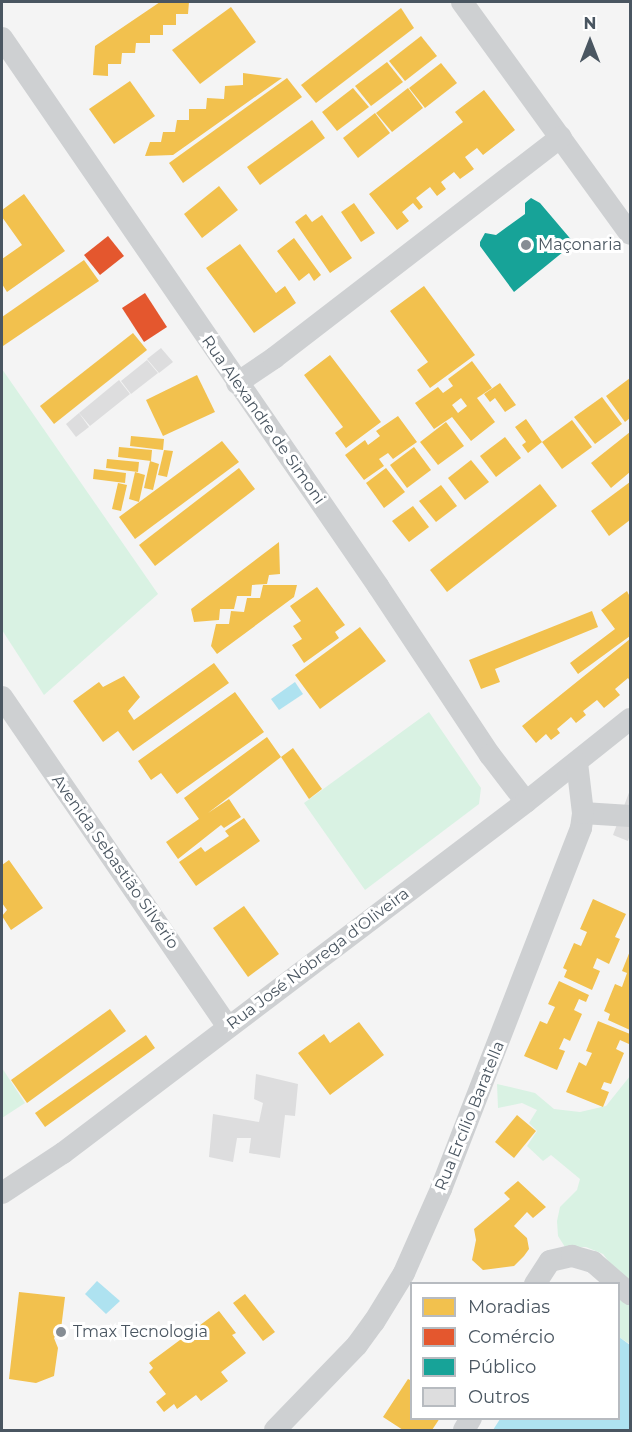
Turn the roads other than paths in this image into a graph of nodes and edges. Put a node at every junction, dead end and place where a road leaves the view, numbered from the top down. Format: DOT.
graph roads {
  1 [pos="462,2"];
  2 [pos="2,38"];
  3 [pos="561,137"];
  4 [pos="630,234"];
  5 [pos="237,383"];
  6 [pos="2,697"];
  7 [pos="630,720"];
  8 [pos="577,763"];
  9 [pos="526,802"];
  10 [pos="583,813"];
  11 [pos="630,816"];
  12 [pos="228,1027"];
  13 [pos="2,1192"];
  14 [pos="536,1282"];
  15 [pos="616,1282"];
  16 [pos="275,1431"];
  1 -- 3 [label="street"];
  2 -- 5 [label="street, Rua Alexandre de Simoni"];
  3 -- 4 [label="street"];
  3 -- 5 [label="street"];
  5 -- 9 [label="street, Rua Alexandre de Simoni"];
  6 -- 12 [label="street, Avenida Sebastião Silvério"];
  7 -- 8 [label="street, Rua José Nóbrega d'Oliveira"];
  8 -- 9 [label="street, Rua José Nóbrega d'Oliveira"];
  8 -- 10 [label="street, Rua Ercílio Baratella"];
  9 -- 12 [label="street, Rua José Nóbrega d'Oliveira"];
  10 -- 11 [label="street"];
  10 -- 16 [label="street, Rua Ercílio Baratella"];
  12 -- 13 [label="street, Rua José Nóbrega d'Oliveira"];
  14 -- 15 [label="street"];
}
